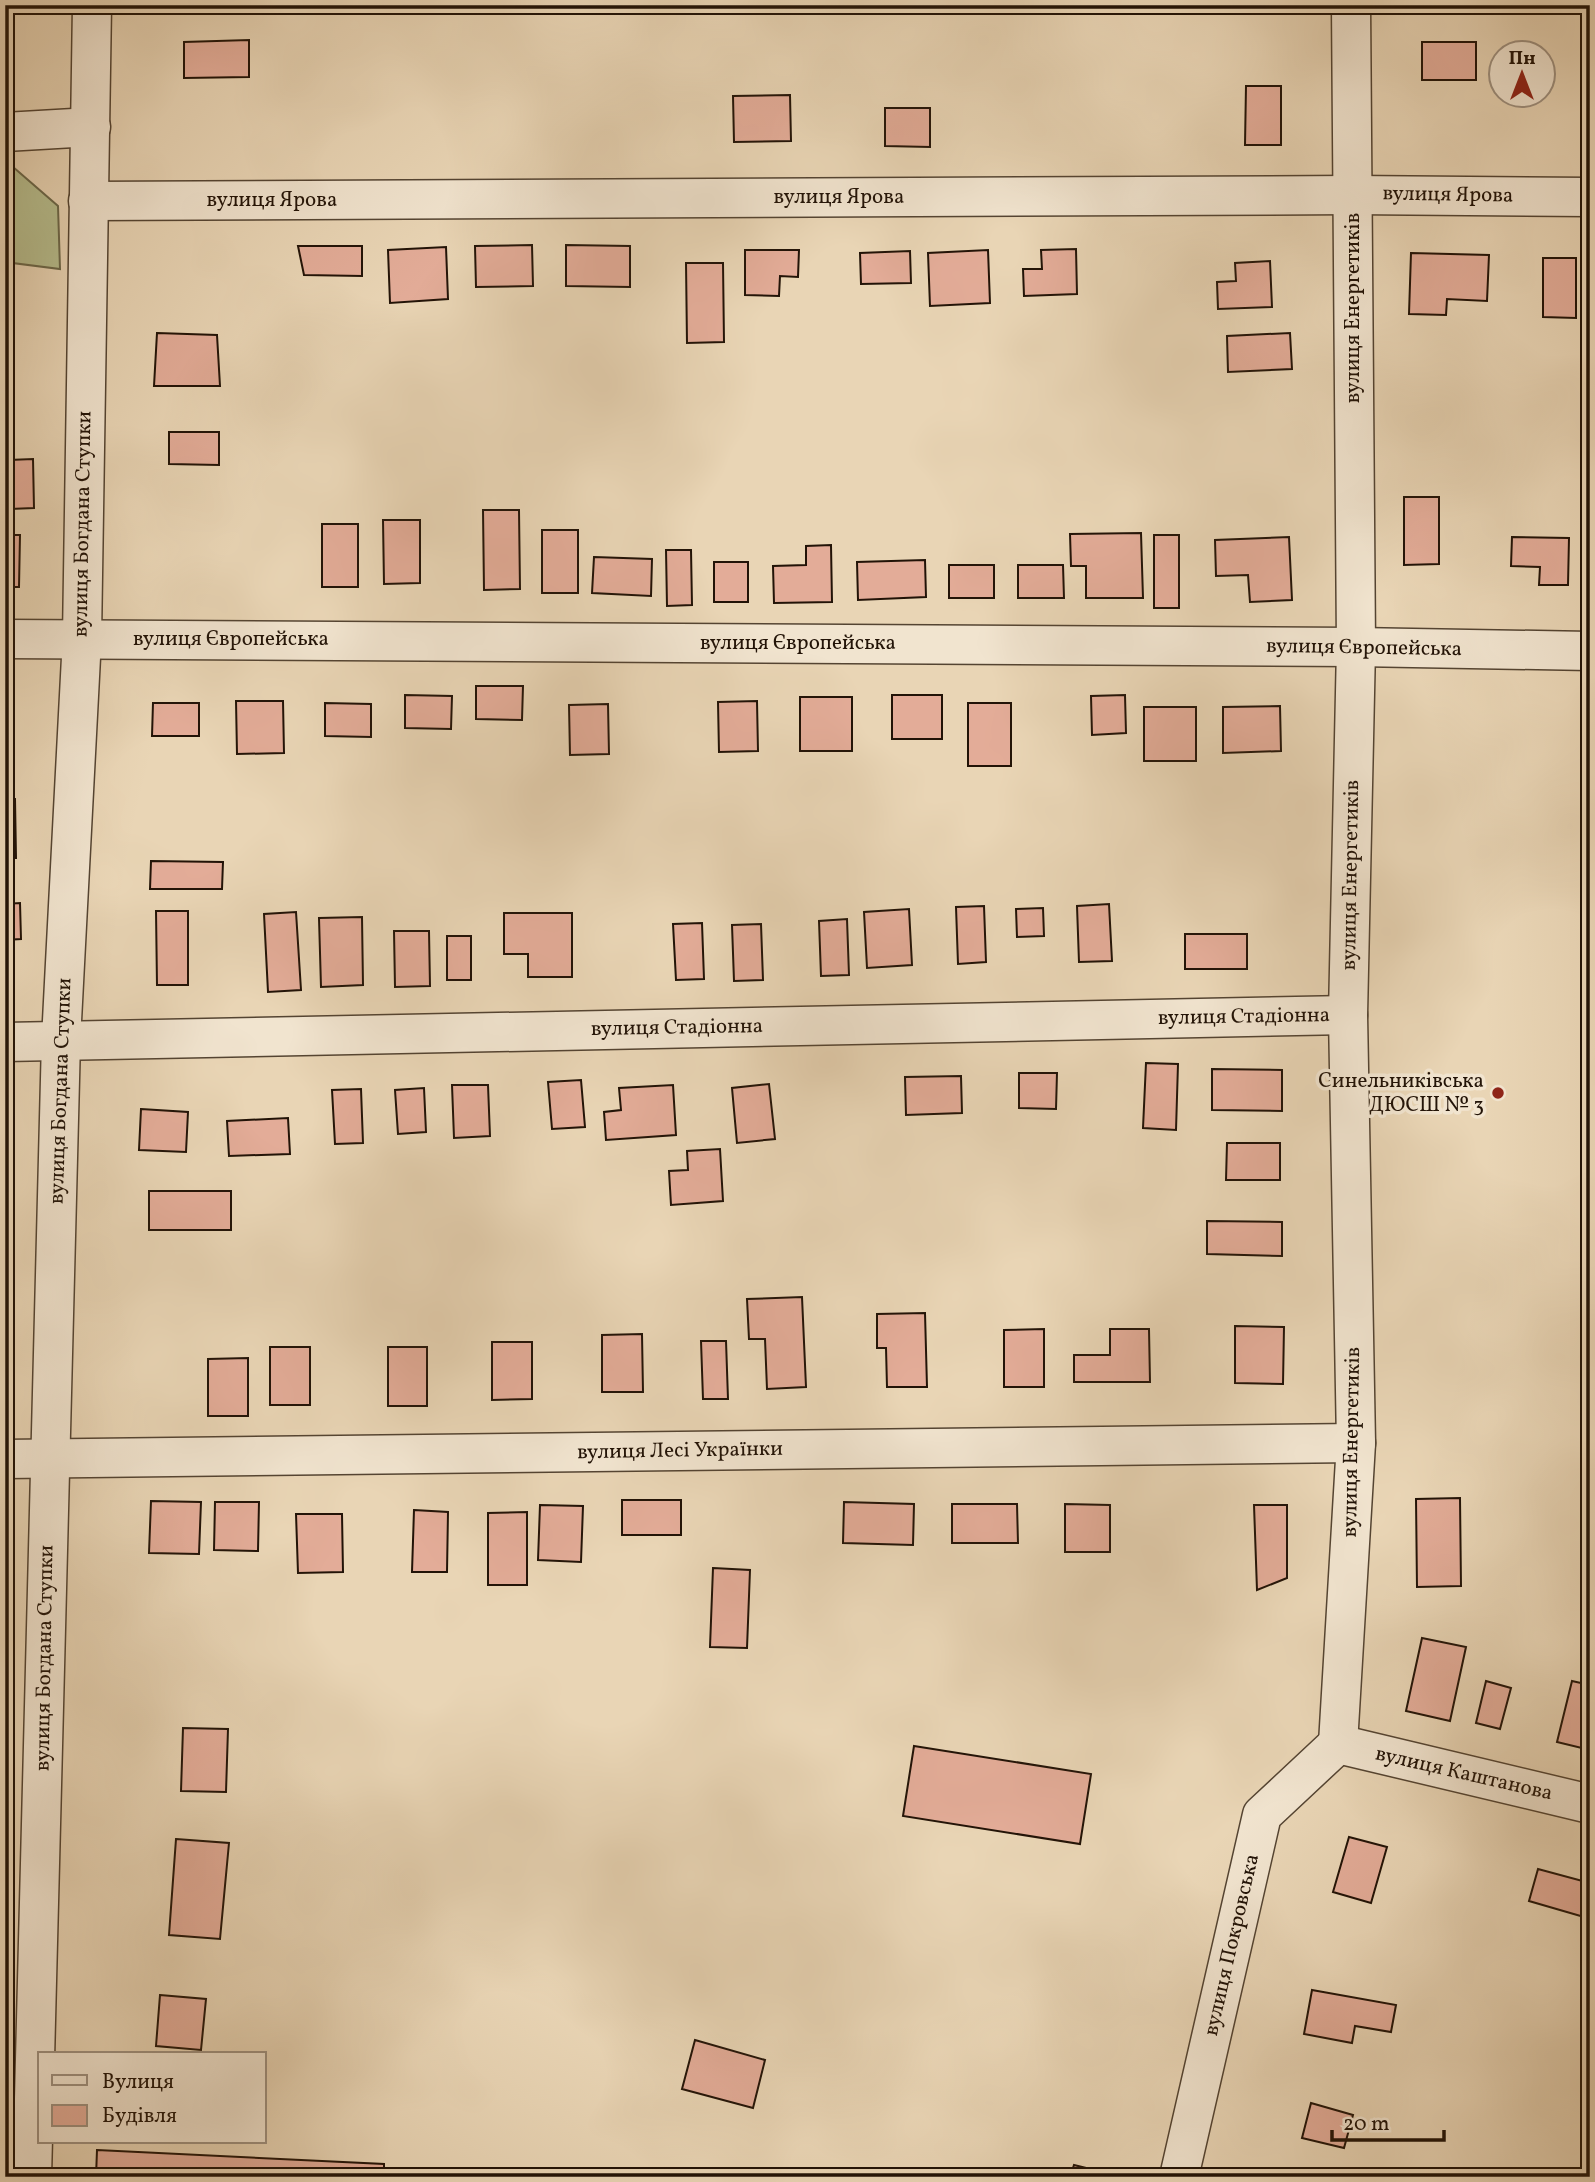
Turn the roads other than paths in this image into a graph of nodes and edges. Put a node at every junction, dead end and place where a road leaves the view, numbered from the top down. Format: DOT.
graph roads {
  1 [pos="92,5"];
  2 [pos="1350,5"];
  3 [pos="91,127"];
  4 [pos="5,132"];
  5 [pos="1352,195"];
  6 [pos="1590,197"];
  7 [pos="88,201"];
  8 [pos="82,638"];
  9 [pos="5,639"];
  10 [pos="1356,647"];
  11 [pos="1590,652"];
  12 [pos="1348,1015"];
  13 [pos="61,1040"];
  14 [pos="5,1042"];
  15 [pos="1356,1443"];
  16 [pos="5,1459"];
  17 [pos="50,1459"];
  18 [pos="1338,1744"];
  19 [pos="1590,1804"];
  20 [pos="21,1996"];
  21 [pos="32,2177"];
  22 [pos="1179,2177"];
  1 -- 3 [label="street, вулиця Богдана Ступки"];
  2 -- 5 [label="street, вулиця Енергетиків"];
  3 -- 4 [label="street"];
  3 -- 7 [label="street, вулиця Богдана Ступки"];
  5 -- 6 [label="street, вулиця Ярова"];
  5 -- 7 [label="street, вулиця Ярова"];
  5 -- 10 [label="street, вулиця Енергетиків"];
  7 -- 8 [label="street, вулиця Богдана Ступки"];
  8 -- 9 [label="street, вулиця Європейська"];
  8 -- 10 [label="street, вулиця Європейська"];
  8 -- 13 [label="street, вулиця Богдана Ступки"];
  10 -- 11 [label="street, вулиця Європейська"];
  10 -- 12 [label="street, вулиця Енергетиків"];
  12 -- 13 [label="street, вулиця Стадіонна"];
  12 -- 15 [label="street, вулиця Енергетиків"];
  13 -- 14 [label="street, вулиця Стадіонна"];
  13 -- 17 [label="street, вулиця Богдана Ступки"];
  15 -- 17 [label="street, вулиця Лесі Українки"];
  15 -- 18 [label="street, вулиця Енергетиків"];
  16 -- 17 [label="street, вулиця Лесі Українки"];
  17 -- 20 [label="street, вулиця Богдана Ступки"];
  18 -- 19 [label="street, вулиця Каштанова"];
  18 -- 22 [label="street, вулиця Покровська"];
  20 -- 21 [label="street, вулиця Богдана Ступки"];
}
